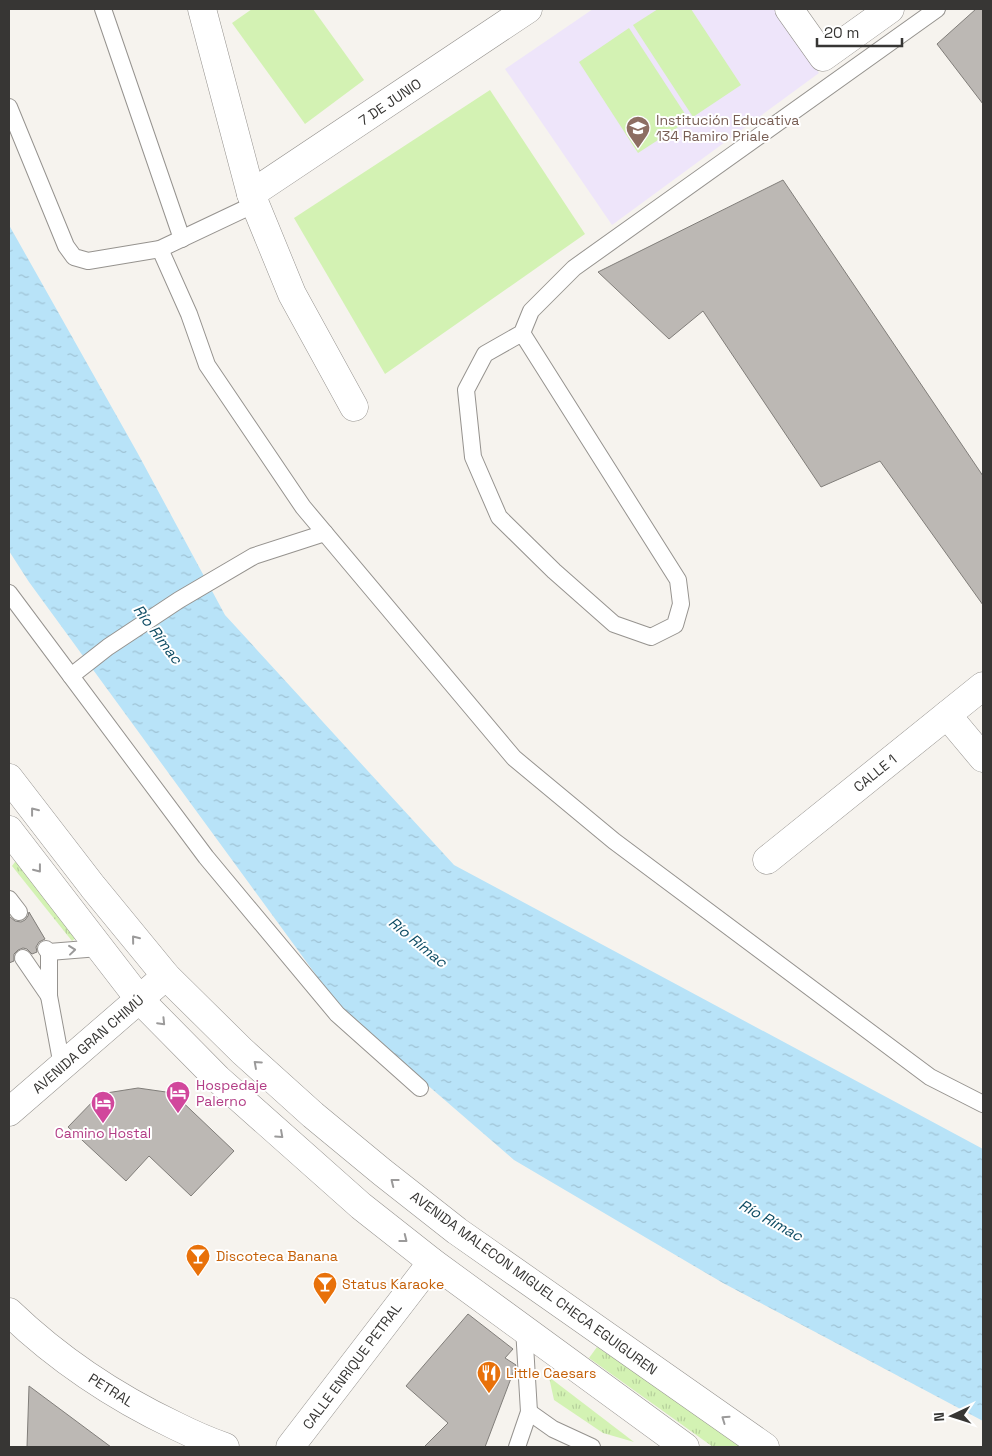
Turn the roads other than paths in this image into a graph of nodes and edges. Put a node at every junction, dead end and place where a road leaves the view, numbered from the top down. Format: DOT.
graph roads {
  1 [pos="103,9"];
  2 [pos="202,9"];
  3 [pos="528,9"];
  4 [pos="789,9"];
  5 [pos="890,9"];
  6 [pos="937,9"];
  7 [pos="9,107"];
  8 [pos="253,199"];
  9 [pos="182,239"];
  10 [pos="160,249"];
  11 [pos="522,333"];
  12 [pos="354,407"];
  13 [pos="325,533"];
  14 [pos="9,593"];
  15 [pos="70,676"];
  16 [pos="983,686"];
  17 [pos="947,715"];
  18 [pos="983,758"];
  19 [pos="9,778"];
  20 [pos="9,830"];
  21 [pos="767,860"];
  22 [pos="99,948"];
  23 [pos="23,958"];
  24 [pos="166,976"];
  25 [pos="49,996"];
  26 [pos="140,1000"];
  27 [pos="62,1066"];
  28 [pos="420,1088"];
  29 [pos="983,1104"];
  30 [pos="9,1112"];
  31 [pos="432,1262"];
  32 [pos="9,1312"];
  33 [pos="524,1328"];
  34 [pos="530,1412"];
  35 [pos="225,1447"];
  36 [pos="290,1447"];
  37 [pos="517,1447"];
  38 [pos="592,1447"];
  39 [pos="685,1447"];
  40 [pos="765,1447"];
  1 -- 9 [label="lane"];
  2 -- 8 [label="street"];
  3 -- 8 [label="street, 7 DE JUNIO"];
  4 -- 5 [label="street"];
  6 -- 11 [label="lane"];
  7 -- 10 [label="lane"];
  8 -- 9 [label="lane"];
  8 -- 12 [label="street"];
  9 -- 10 [label="lane"];
  10 -- 13 [label="lane"];
  11 -- 11 [label="lane"];
  13 -- 15 [label="lane"];
  13 -- 29 [label="lane"];
  14 -- 15 [label="lane"];
  15 -- 28 [label="lane"];
  16 -- 17 [label="street, CALLE 1"];
  17 -- 18 [label="street"];
  17 -- 21 [label="street, CALLE 1"];
  24 -- 19 [label="street, AVENIDA MALECON MIGUEL CHECA EGUIGUREN, one-way"];
  20 -- 22 [label="street, one-way"];
  25 -- 22 [label="lane, one-way"];
  22 -- 26 [label="street"];
  23 -- 25 [label="lane"];
  24 -- 26 [label="street, AVENIDA GRAN CHIMÚ"];
  40 -- 24 [label="street, AVENIDA MALECON MIGUEL CHECA EGUIGUREN, one-way"];
  25 -- 27 [label="lane"];
  26 -- 27 [label="street, AVENIDA GRAN CHIMÚ"];
  26 -- 31 [label="street, one-way"];
  27 -- 30 [label="street, AVENIDA GRAN CHIMÚ"];
  31 -- 33 [label="street"];
  31 -- 36 [label="street, CALLE ENRIQUE PETRAL"];
  32 -- 35 [label="street, PETRAL"];
  33 -- 34 [label="lane"];
  33 -- 39 [label="street"];
  34 -- 37 [label="lane"];
  34 -- 38 [label="lane"];
}
